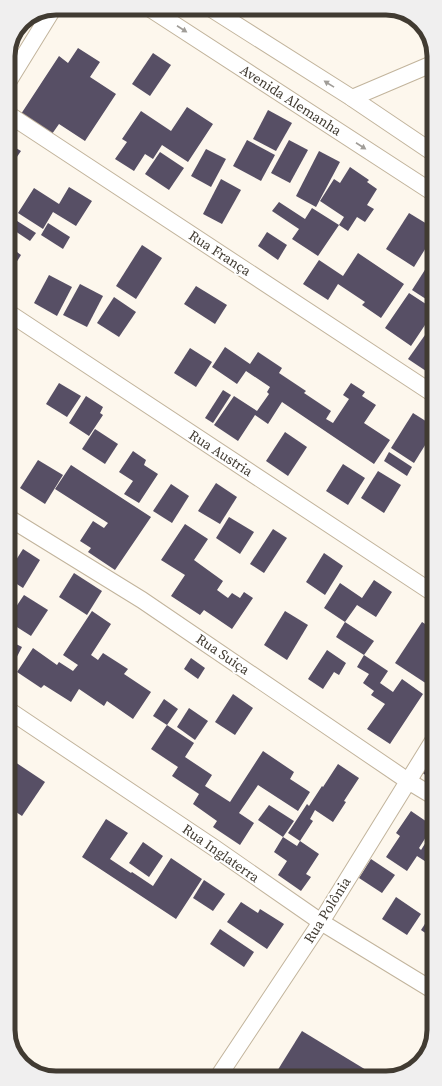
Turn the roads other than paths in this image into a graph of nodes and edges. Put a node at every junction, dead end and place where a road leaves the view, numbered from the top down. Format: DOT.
graph roads {
  1 [pos="160,15"];
  2 [pos="221,15"];
  3 [pos="49,16"];
  4 [pos="427,66"];
  5 [pos="15,71"];
  6 [pos="352,98"];
  7 [pos="15,119"];
  8 [pos="427,149"];
  9 [pos="427,189"];
  10 [pos="15,317"];
  11 [pos="427,390"];
  12 [pos="15,522"];
  13 [pos="427,589"];
  14 [pos="15,714"];
  15 [pos="427,751"];
  16 [pos="408,781"];
  17 [pos="427,792"];
  18 [pos="321,922"];
  19 [pos="427,988"];
  20 [pos="222,1071"];
  1 -- 9 [label="street, Avenida Alemanha, one-way"];
  6 -- 2 [label="street, one-way"];
  3 -- 5 [label="street"];
  4 -- 6 [label="street"];
  6 -- 8 [label="street"];
  7 -- 11 [label="street, Rua França"];
  10 -- 13 [label="street, Rua Austria"];
  12 -- 16 [label="street, Rua Suiça"];
  14 -- 18 [label="street, Rua Inglaterra"];
  15 -- 16 [label="street, Rua Polônia"];
  16 -- 17 [label="street, Rua Suiça"];
  16 -- 18 [label="street, Rua Polônia"];
  18 -- 19 [label="street, Rua Inglaterra"];
  18 -- 20 [label="street, Rua Polônia"];
}
